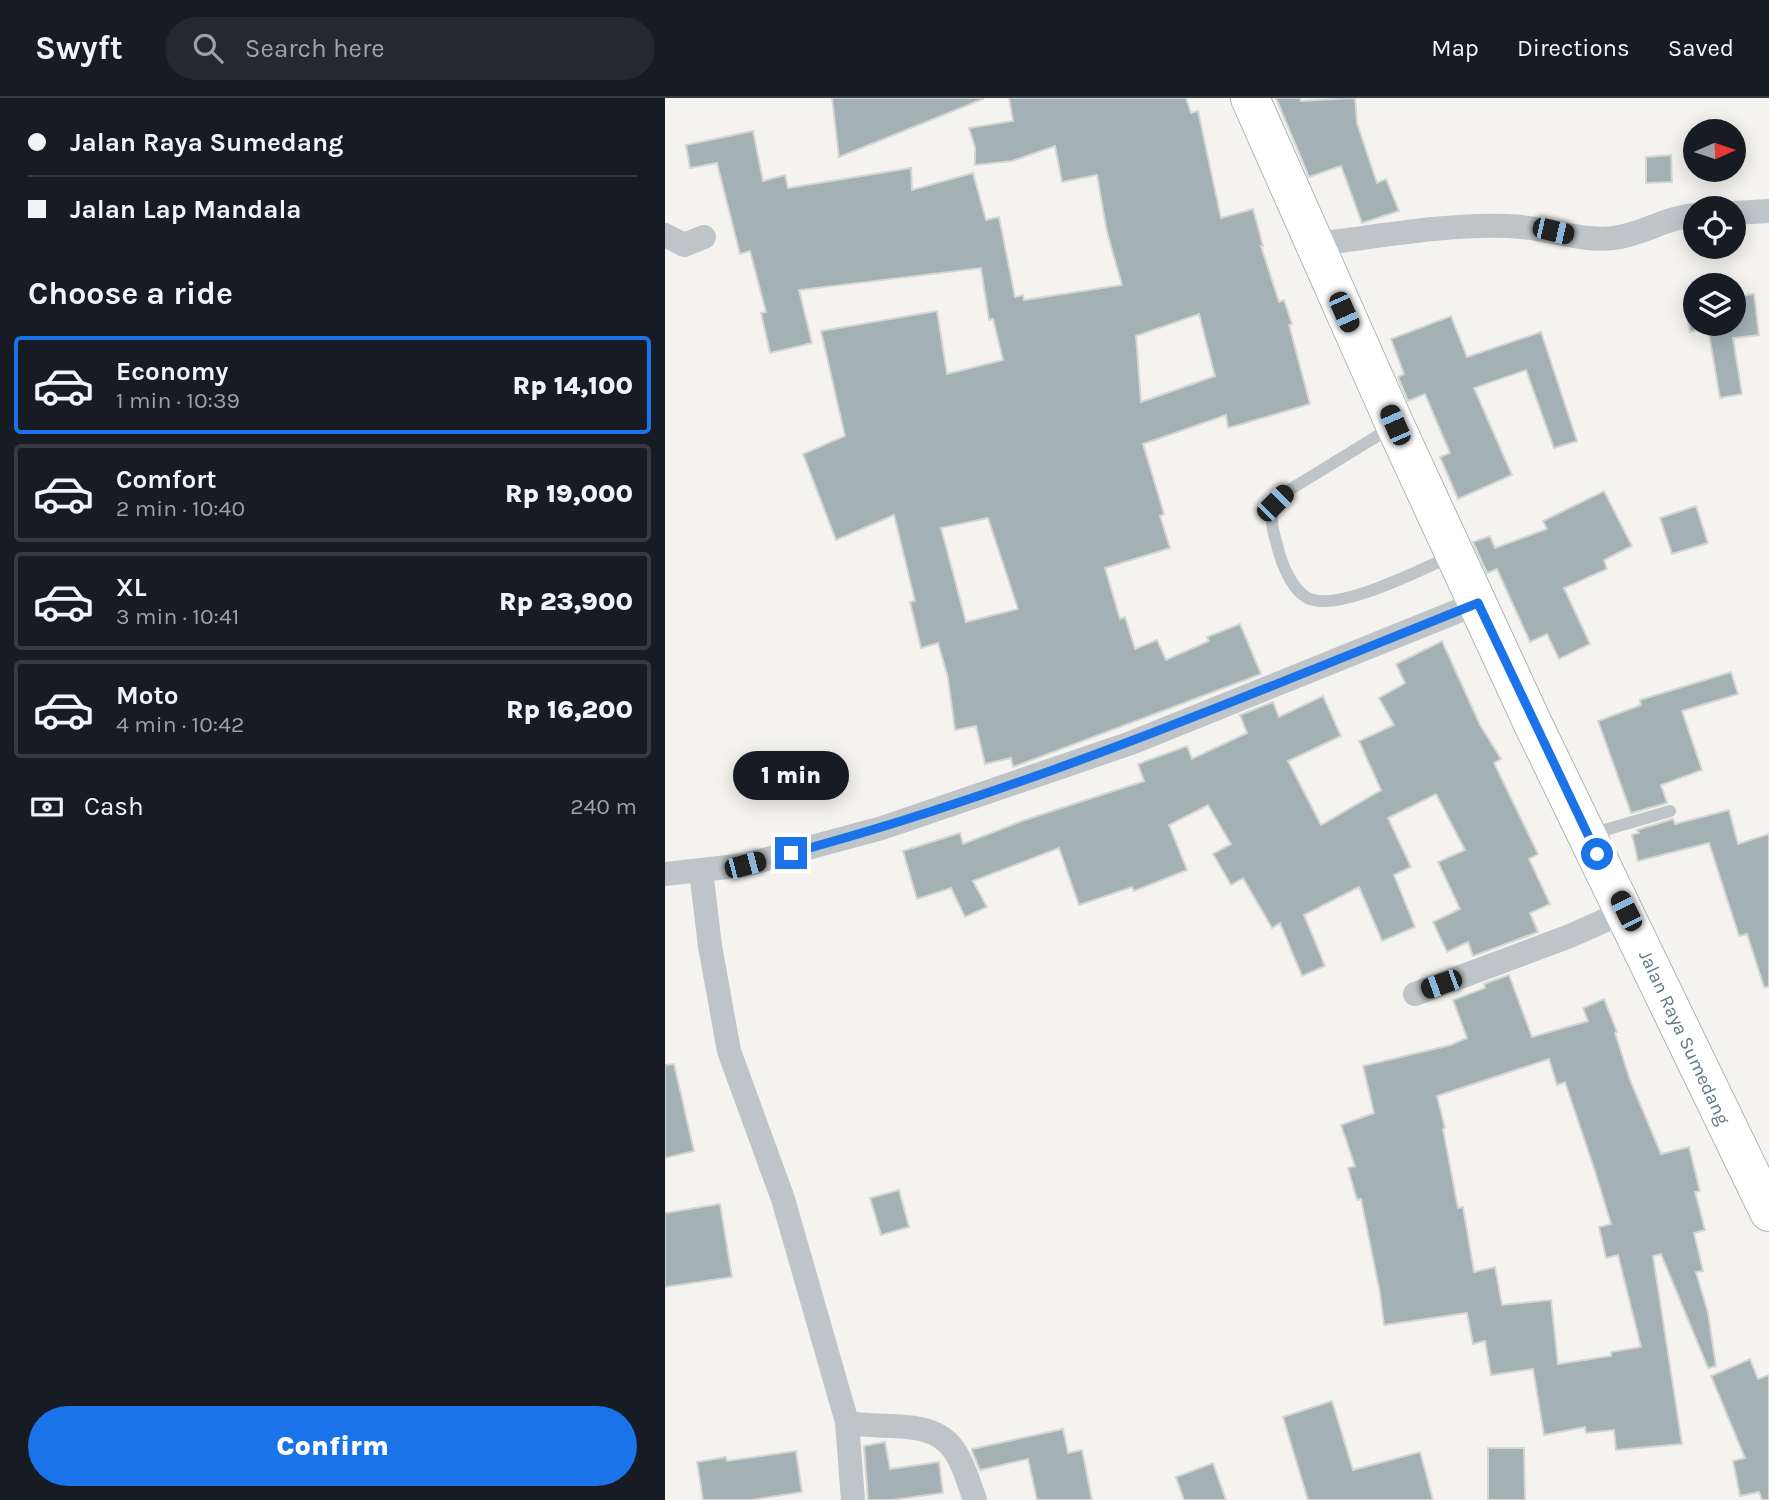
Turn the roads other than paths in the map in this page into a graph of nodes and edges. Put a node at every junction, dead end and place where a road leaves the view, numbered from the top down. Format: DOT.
graph roads {
  1 [pos="1250,98"];
  2 [pos="1769,211"];
  3 [pos="1746,212"];
  4 [pos="1683,218"];
  5 [pos="665,235"];
  6 [pos="704,237"];
  7 [pos="1314,244"];
  8 [pos="1395,425"];
  9 [pos="1455,555"];
  10 [pos="1478,603"];
  11 [pos="1670,811"];
  12 [pos="1587,835"];
  13 [pos="701,871"];
  14 [pos="665,874"];
  15 [pos="1626,911"];
  16 [pos="1415,994"];
  17 [pos="1769,1212"];
  18 [pos="847,1422"];
  19 [pos="853,1500"];
  20 [pos="975,1500"];
  1 -- 7 [label="highway, Jalan Raya Sumedang"];
  2 -- 3 [label="street"];
  4 -- 7 [label="street"];
  5 -- 6 [label="street"];
  7 -- 8 [label="highway, Jalan Raya Sumedang"];
  8 -- 9 [label="highway, Jalan Raya Sumedang"];
  8 -- 9 [label="lane"];
  9 -- 10 [label="highway, Jalan Raya Sumedang"];
  10 -- 12 [label="highway, Jalan Raya Sumedang"];
  10 -- 13 [label="street"];
  11 -- 12 [label="lane"];
  12 -- 15 [label="highway, Jalan Raya Sumedang"];
  13 -- 14 [label="street"];
  13 -- 18 [label="street"];
  15 -- 16 [label="street"];
  15 -- 17 [label="highway, Jalan Raya Sumedang"];
  18 -- 19 [label="street"];
  18 -- 20 [label="street"];
}
